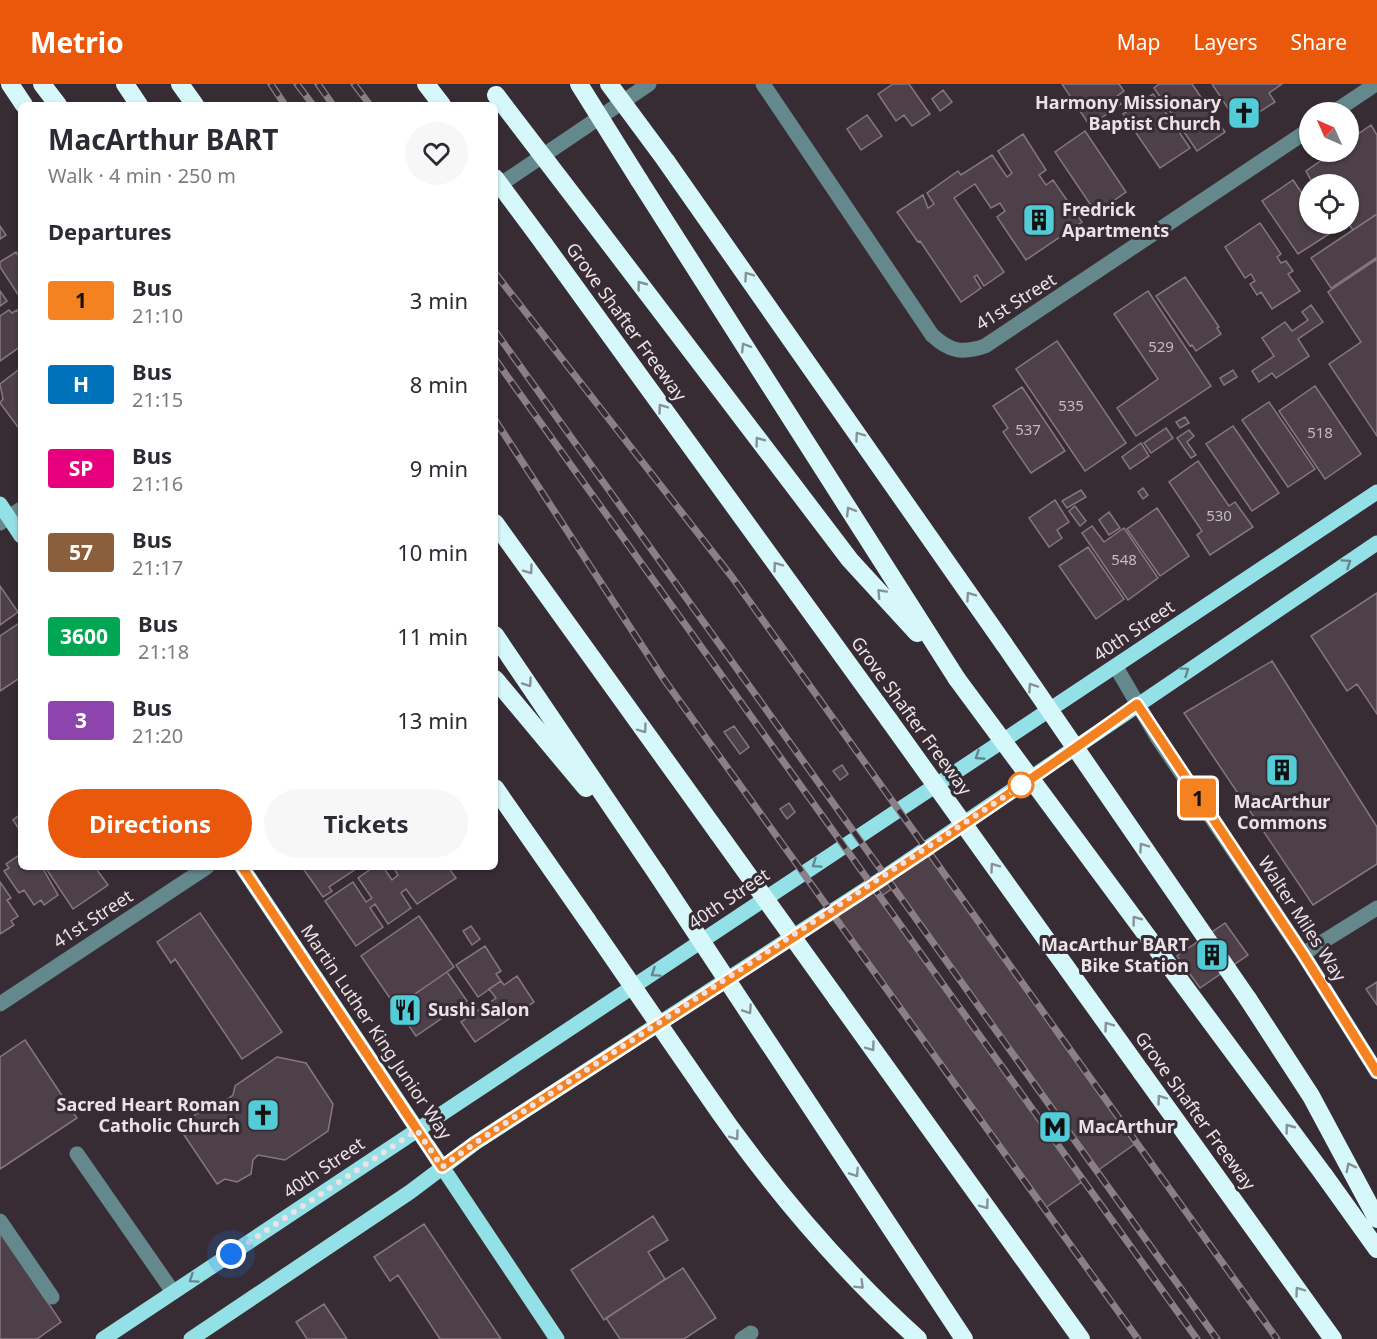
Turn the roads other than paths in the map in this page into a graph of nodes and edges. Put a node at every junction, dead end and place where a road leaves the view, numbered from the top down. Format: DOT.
graph roads {
  1 [pos="10,84"];
  2 [pos="42,84"];
  3 [pos="125,84"];
  4 [pos="180,84"];
  5 [pos="426,84"];
  6 [pos="579,84"];
  7 [pos="609,84"];
  8 [pos="649,84"];
  9 [pos="763,84"];
  10 [pos="1376,84"];
  11 [pos="492,90"];
  12 [pos="22,102"];
  13 [pos="56,102"];
  14 [pos="137,102"];
  15 [pos="193,102"];
  16 [pos="440,102"];
  17 [pos="1349,102"];
  18 [pos="1299,136"];
  19 [pos="498,182"];
  20 [pos="498,186"];
  21 [pos="1377,492"];
  22 [pos="7,514"];
  23 [pos="498,527"];
  24 [pos="18,531"];
  25 [pos="1377,543"];
  26 [pos="498,639"];
  27 [pos="1116,667"];
  28 [pos="953,673"];
  29 [pos="498,683"];
  30 [pos="1137,704"];
  31 [pos="498,792"];
  32 [pos="202,870"];
  33 [pos="244,870"];
  34 [pos="657,874"];
  35 [pos="1377,908"];
  36 [pos="1303,954"];
  37 [pos="0,1004"];
  38 [pos="1377,1072"];
  39 [pos="417,1130"];
  40 [pos="77,1154"];
  41 [pos="442,1167"];
  42 [pos="1377,1219"];
  43 [pos="0,1221"];
  44 [pos="1377,1250"];
  45 [pos="174,1292"];
  46 [pos="52,1297"];
  47 [pos="103,1339"];
  48 [pos="191,1339"];
  49 [pos="557,1339"];
  50 [pos="918,1339"];
  51 [pos="964,1339"];
  52 [pos="1081,1339"];
  53 [pos="1333,1339"];
  1 -- 12 [label="highway"];
  2 -- 13 [label="highway"];
  3 -- 14 [label="highway"];
  4 -- 15 [label="highway"];
  5 -- 16 [label="highway"];
  28 -- 6 [label="highway, one-way, bridge"];
  42 -- 7 [label="highway, one-way, bridge"];
  8 -- 20 [label="street"];
  9 -- 18 [label="street, 41st Street"];
  10 -- 17 [label="street"];
  28 -- 11 [label="highway, one-way, bridge"];
  53 -- 19 [label="highway, Grove Shafter Freeway, one-way, bridge"];
  21 -- 27 [label="main road, 40th Street"];
  22 -- 24 [label="main road"];
  23 -- 52 [label="highway, one-way, bridge"];
  30 -- 25 [label="main road, one-way"];
  26 -- 34 [label="highway, one-way"];
  27 -- 30 [label="street, Walter Miles Way"];
  27 -- 39 [label="main road, 40th Street, one-way"];
  44 -- 28 [label="highway, one-way, bridge"];
  29 -- 34 [label="highway"];
  30 -- 36 [label="street, Walter Miles Way"];
  30 -- 41 [label="main road"];
  31 -- 50 [label="highway, one-way, bridge"];
  32 -- 37 [label="street, 41st Street"];
  33 -- 39 [label="main road, Martin Luther King Junior Way"];
  34 -- 51 [label="highway, one-way, bridge"];
  35 -- 36 [label="street"];
  36 -- 38 [label="street, Walter Miles Way"];
  39 -- 41 [label="main road, Martin Luther King Junior Way"];
  39 -- 45 [label="main road, 40th Street, one-way"];
  40 -- 45 [label="street"];
  41 -- 48 [label="main road"];
  41 -- 49 [label="main road, Martin Luther King Junior Way"];
  43 -- 46 [label="street"];
  45 -- 47 [label="main road, 40th Street"];
}
